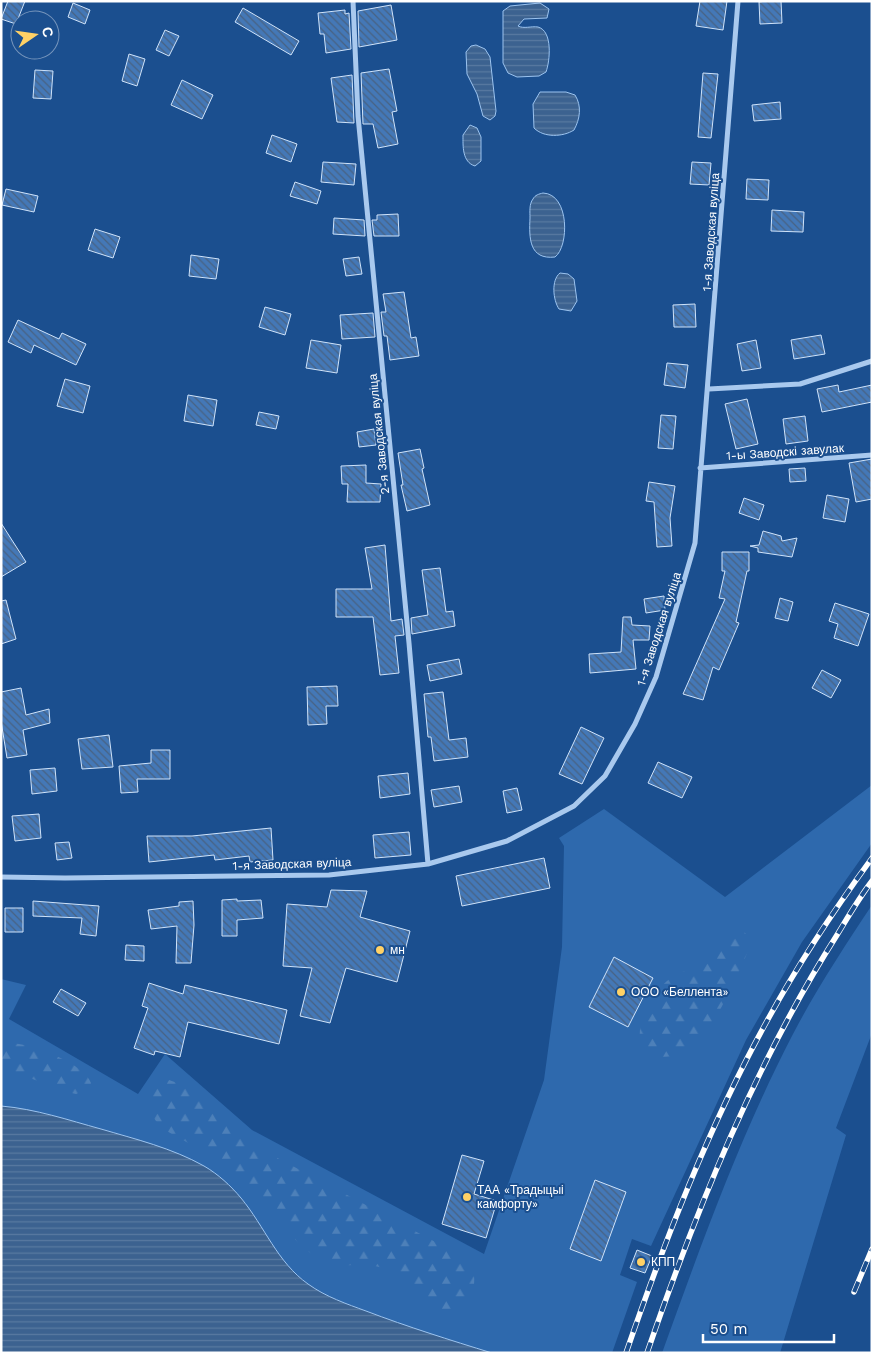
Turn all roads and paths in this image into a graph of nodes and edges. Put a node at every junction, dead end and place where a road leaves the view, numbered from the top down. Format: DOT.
graph roads {
  1 [pos="353,1"];
  2 [pos="738,1"];
  3 [pos="872,360"];
  4 [pos="709,389"];
  5 [pos="872,455"];
  6 [pos="700,468"];
  7 [pos="428,864"];
  8 [pos="1,877"];
  1 -- 7 [label="street, 2-я Заводская вуліца"];
  2 -- 4 [label="street, 1-я Заводская вуліца"];
  3 -- 4 [label="street"];
  4 -- 6 [label="street, 1-я Заводская вуліца"];
  5 -- 6 [label="street, 1-ы Заводскі завулак"];
  6 -- 7 [label="street, 1-я Заводская вуліца"];
  7 -- 8 [label="street, 1-я Заводская вуліца"];
}
